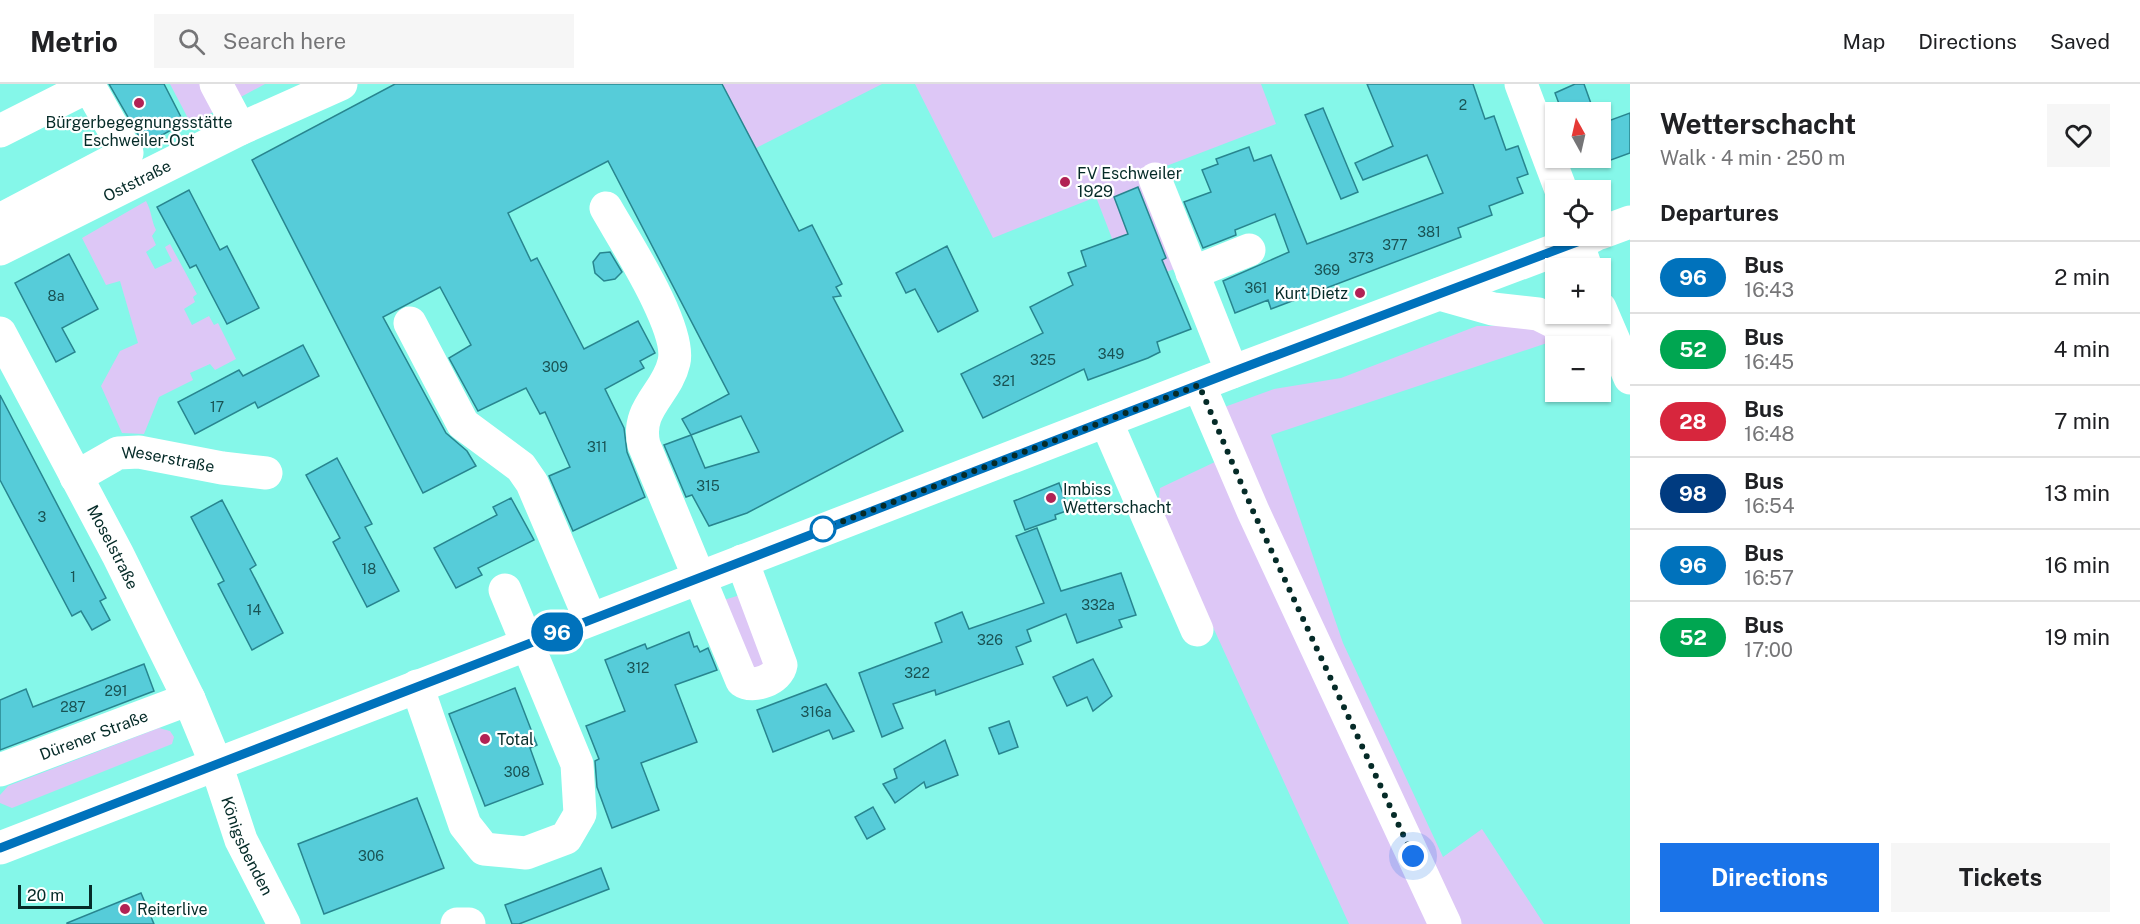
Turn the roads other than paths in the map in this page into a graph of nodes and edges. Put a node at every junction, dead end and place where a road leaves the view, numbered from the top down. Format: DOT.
graph roads {
  1 [pos="216,84"];
  2 [pos="341,84"];
  3 [pos="1521,84"];
  4 [pos="63,87"];
  5 [pos="0,106"];
  6 [pos="240,129"];
  7 [pos="0,131"];
  8 [pos="116,174"];
  9 [pos="1155,179"];
  10 [pos="1557,180"];
  11 [pos="606,208"];
  12 [pos="0,220"];
  13 [pos="1630,222"];
  14 [pos="1611,231"];
  15 [pos="1577,246"];
  16 [pos="0,249"];
  17 [pos="1249,250"];
  18 [pos="1192,273"];
  19 [pos="1440,294"];
  20 [pos="410,323"];
  21 [pos="1607,324"];
  22 [pos="0,333"];
  23 [pos="1624,366"];
  24 [pos="1232,372"];
  25 [pos="1199,385"];
  26 [pos="1106,421"];
  27 [pos="266,472"];
  28 [pos="76,477"];
  29 [pos="742,561"];
  30 [pos="698,578"];
  31 [pos="505,590"];
  32 [pos="590,619"];
  33 [pos="1197,630"];
  34 [pos="528,643"];
  35 [pos="417,686"];
  36 [pos="189,699"];
  37 [pos="216,764"];
  38 [pos="0,770"];
  39 [pos="1,845"];
  40 [pos="284,924"];
  41 [pos="457,924"];
  42 [pos="469,924"];
  43 [pos="1445,924"];
  1 -- 6 [label="street"];
  2 -- 6 [label="street, Oststraße"];
  3 -- 10 [label="street"];
  4 -- 5 [label="street"];
  4 -- 7 [label="street"];
  4 -- 8 [label="street"];
  6 -- 8 [label="street, Oststraße"];
  8 -- 12 [label="street"];
  8 -- 16 [label="street, Oststraße"];
  9 -- 18 [label="street"];
  11 -- 30 [label="street"];
  13 -- 14 [label="street"];
  15 -- 19 [label="street"];
  17 -- 18 [label="street"];
  18 -- 24 [label="street"];
  19 -- 23 [label="street"];
  19 -- 24 [label="street"];
  20 -- 32 [label="street"];
  21 -- 23 [label="street"];
  22 -- 28 [label="street, Moselstraße"];
  24 -- 25 [label="street"];
  25 -- 26 [label="street"];
  25 -- 43 [label="street"];
  26 -- 29 [label="street"];
  26 -- 33 [label="street"];
  27 -- 28 [label="street, Weserstraße"];
  28 -- 36 [label="street, Moselstraße"];
  29 -- 30 [label="street"];
  29 -- 30 [label="street"];
  30 -- 32 [label="street"];
  31 -- 34 [label="street"];
  32 -- 34 [label="street"];
  34 -- 35 [label="street"];
  34 -- 35 [label="street"];
  35 -- 37 [label="street"];
  36 -- 37 [label="street, Moselstraße"];
  36 -- 38 [label="street, Dürener Straße"];
  37 -- 39 [label="street"];
  37 -- 40 [label="street, Königsbenden"];
  41 -- 42 [label="street"];
}
